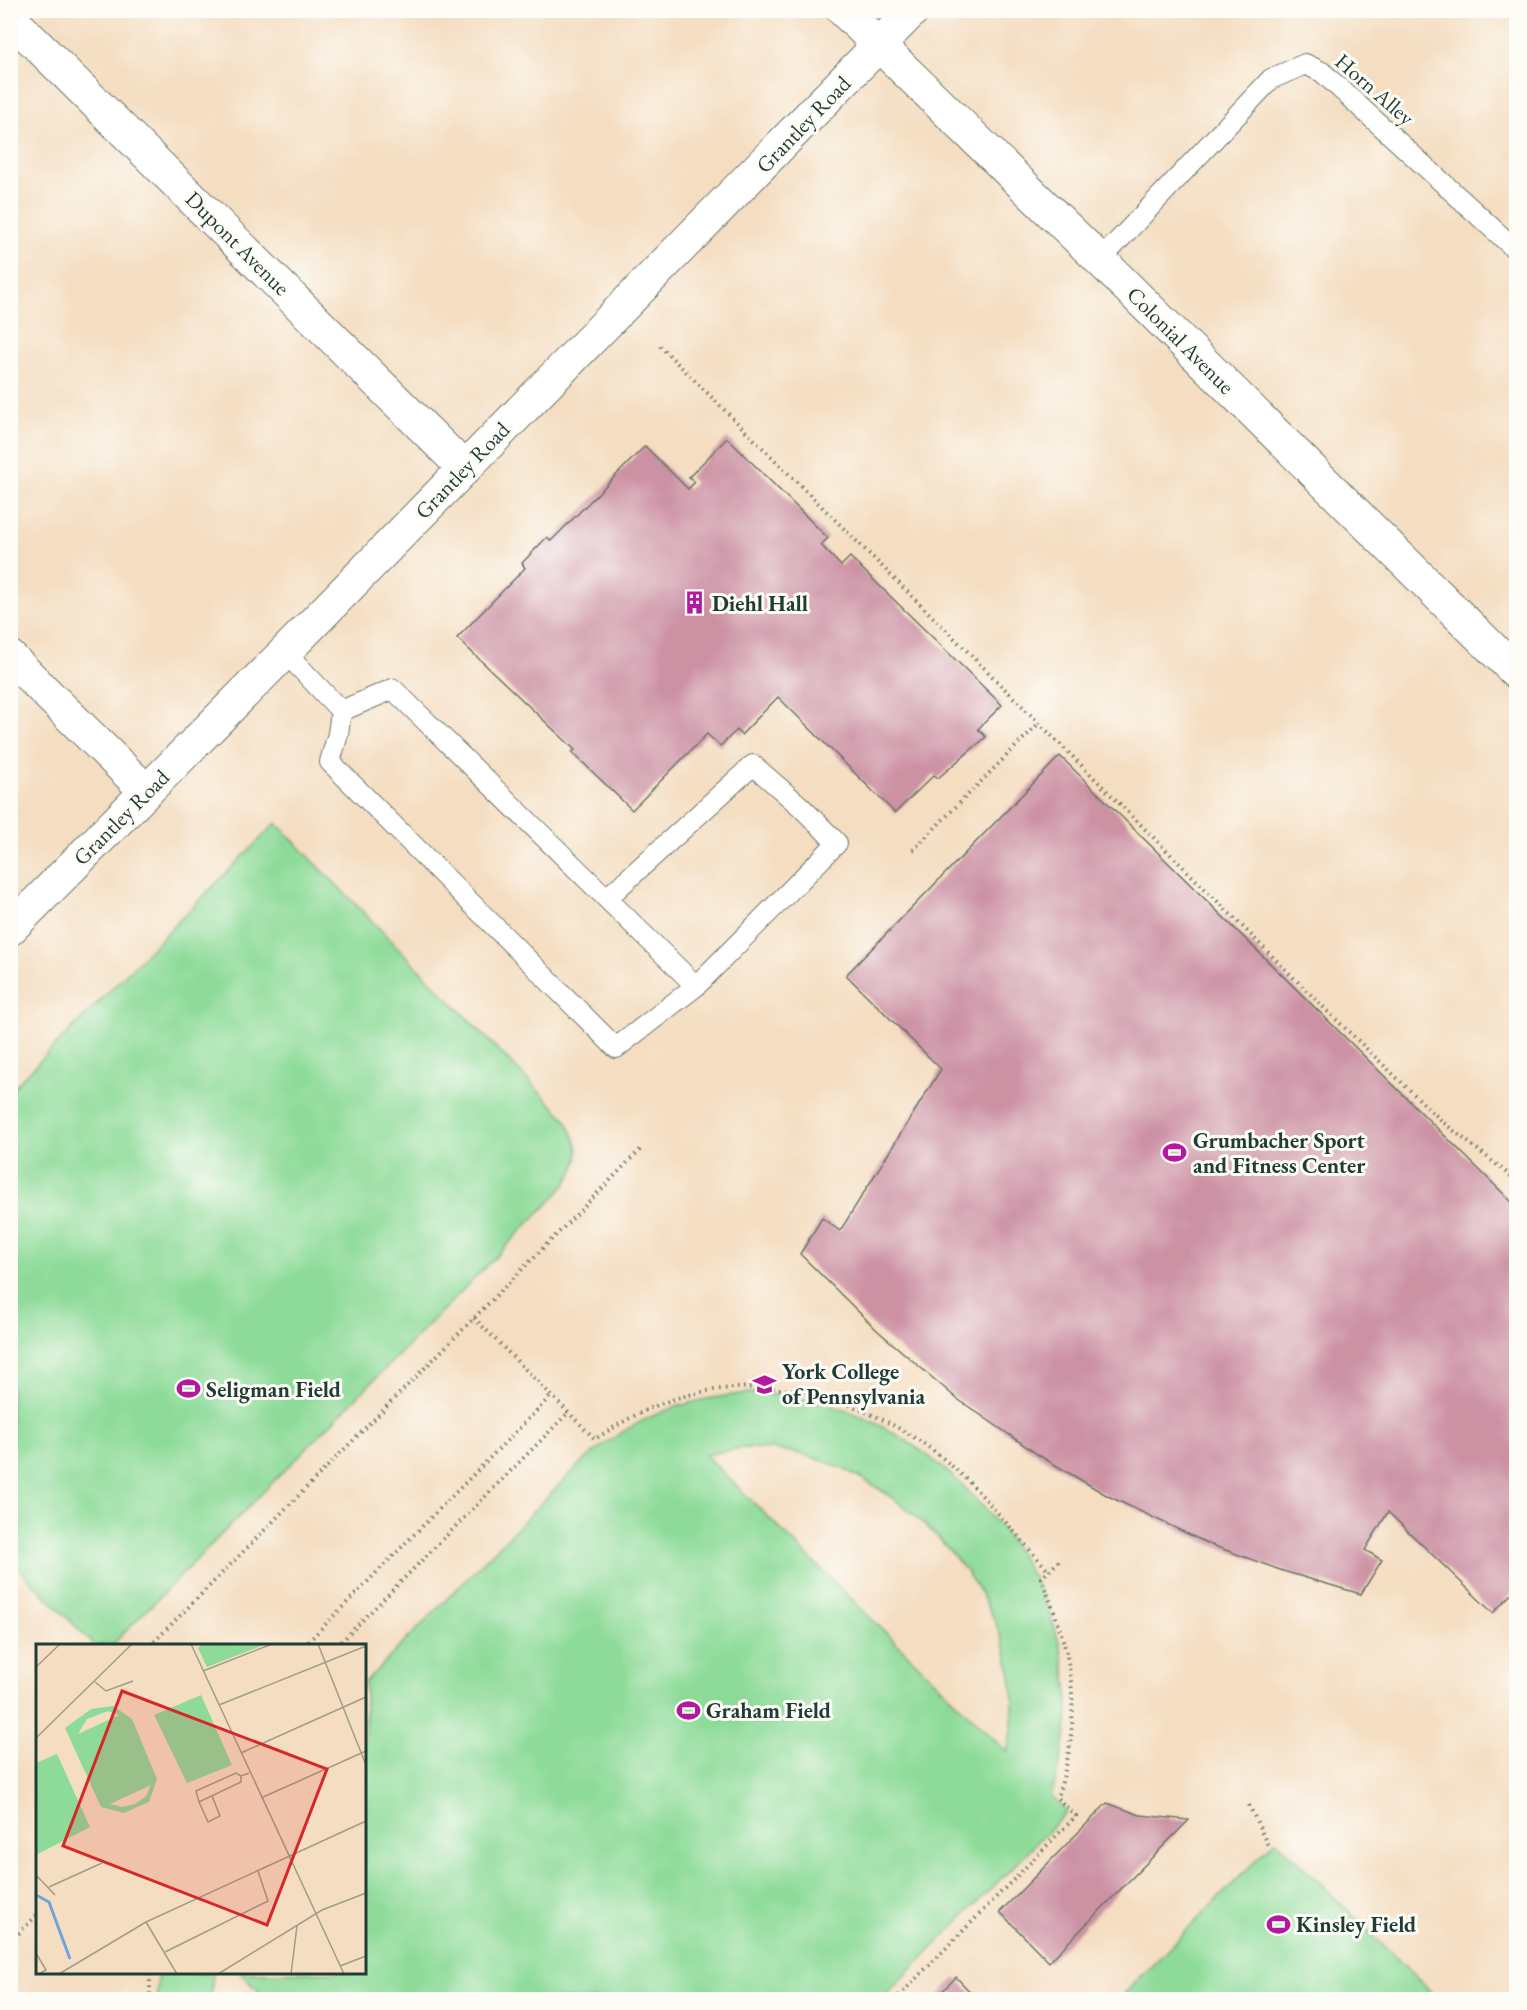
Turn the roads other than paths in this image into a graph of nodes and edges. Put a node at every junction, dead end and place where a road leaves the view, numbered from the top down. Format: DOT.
graph roads {
  1 [pos="843,10"];
  2 [pos="913,10"];
  3 [pos="10,18"];
  4 [pos="879,46"];
  5 [pos="1516,250"];
  6 [pos="1100,260"];
  7 [pos="464,468"];
  8 [pos="285,652"];
  9 [pos="10,657"];
  10 [pos="1516,672"];
  11 [pos="340,711"];
  12 [pos="146,792"];
  13 [pos="608,898"];
  14 [pos="10,929"];
  15 [pos="696,986"];
  1 -- 4 [label="street, Colonial Avenue"];
  2 -- 4 [label="street, Grantley Road"];
  3 -- 7 [label="street, Dupont Avenue"];
  4 -- 6 [label="street, Colonial Avenue"];
  4 -- 7 [label="street, Grantley Road"];
  5 -- 6 [label="lane, Horn Alley"];
  6 -- 10 [label="street, Colonial Avenue"];
  7 -- 8 [label="street, Grantley Road"];
  8 -- 11 [label="lane"];
  8 -- 12 [label="street, Grantley Road"];
  9 -- 12 [label="street"];
  11 -- 13 [label="lane"];
  11 -- 15 [label="lane"];
  12 -- 14 [label="street, Grantley Road"];
  13 -- 15 [label="lane"];
  13 -- 15 [label="lane"];
}
